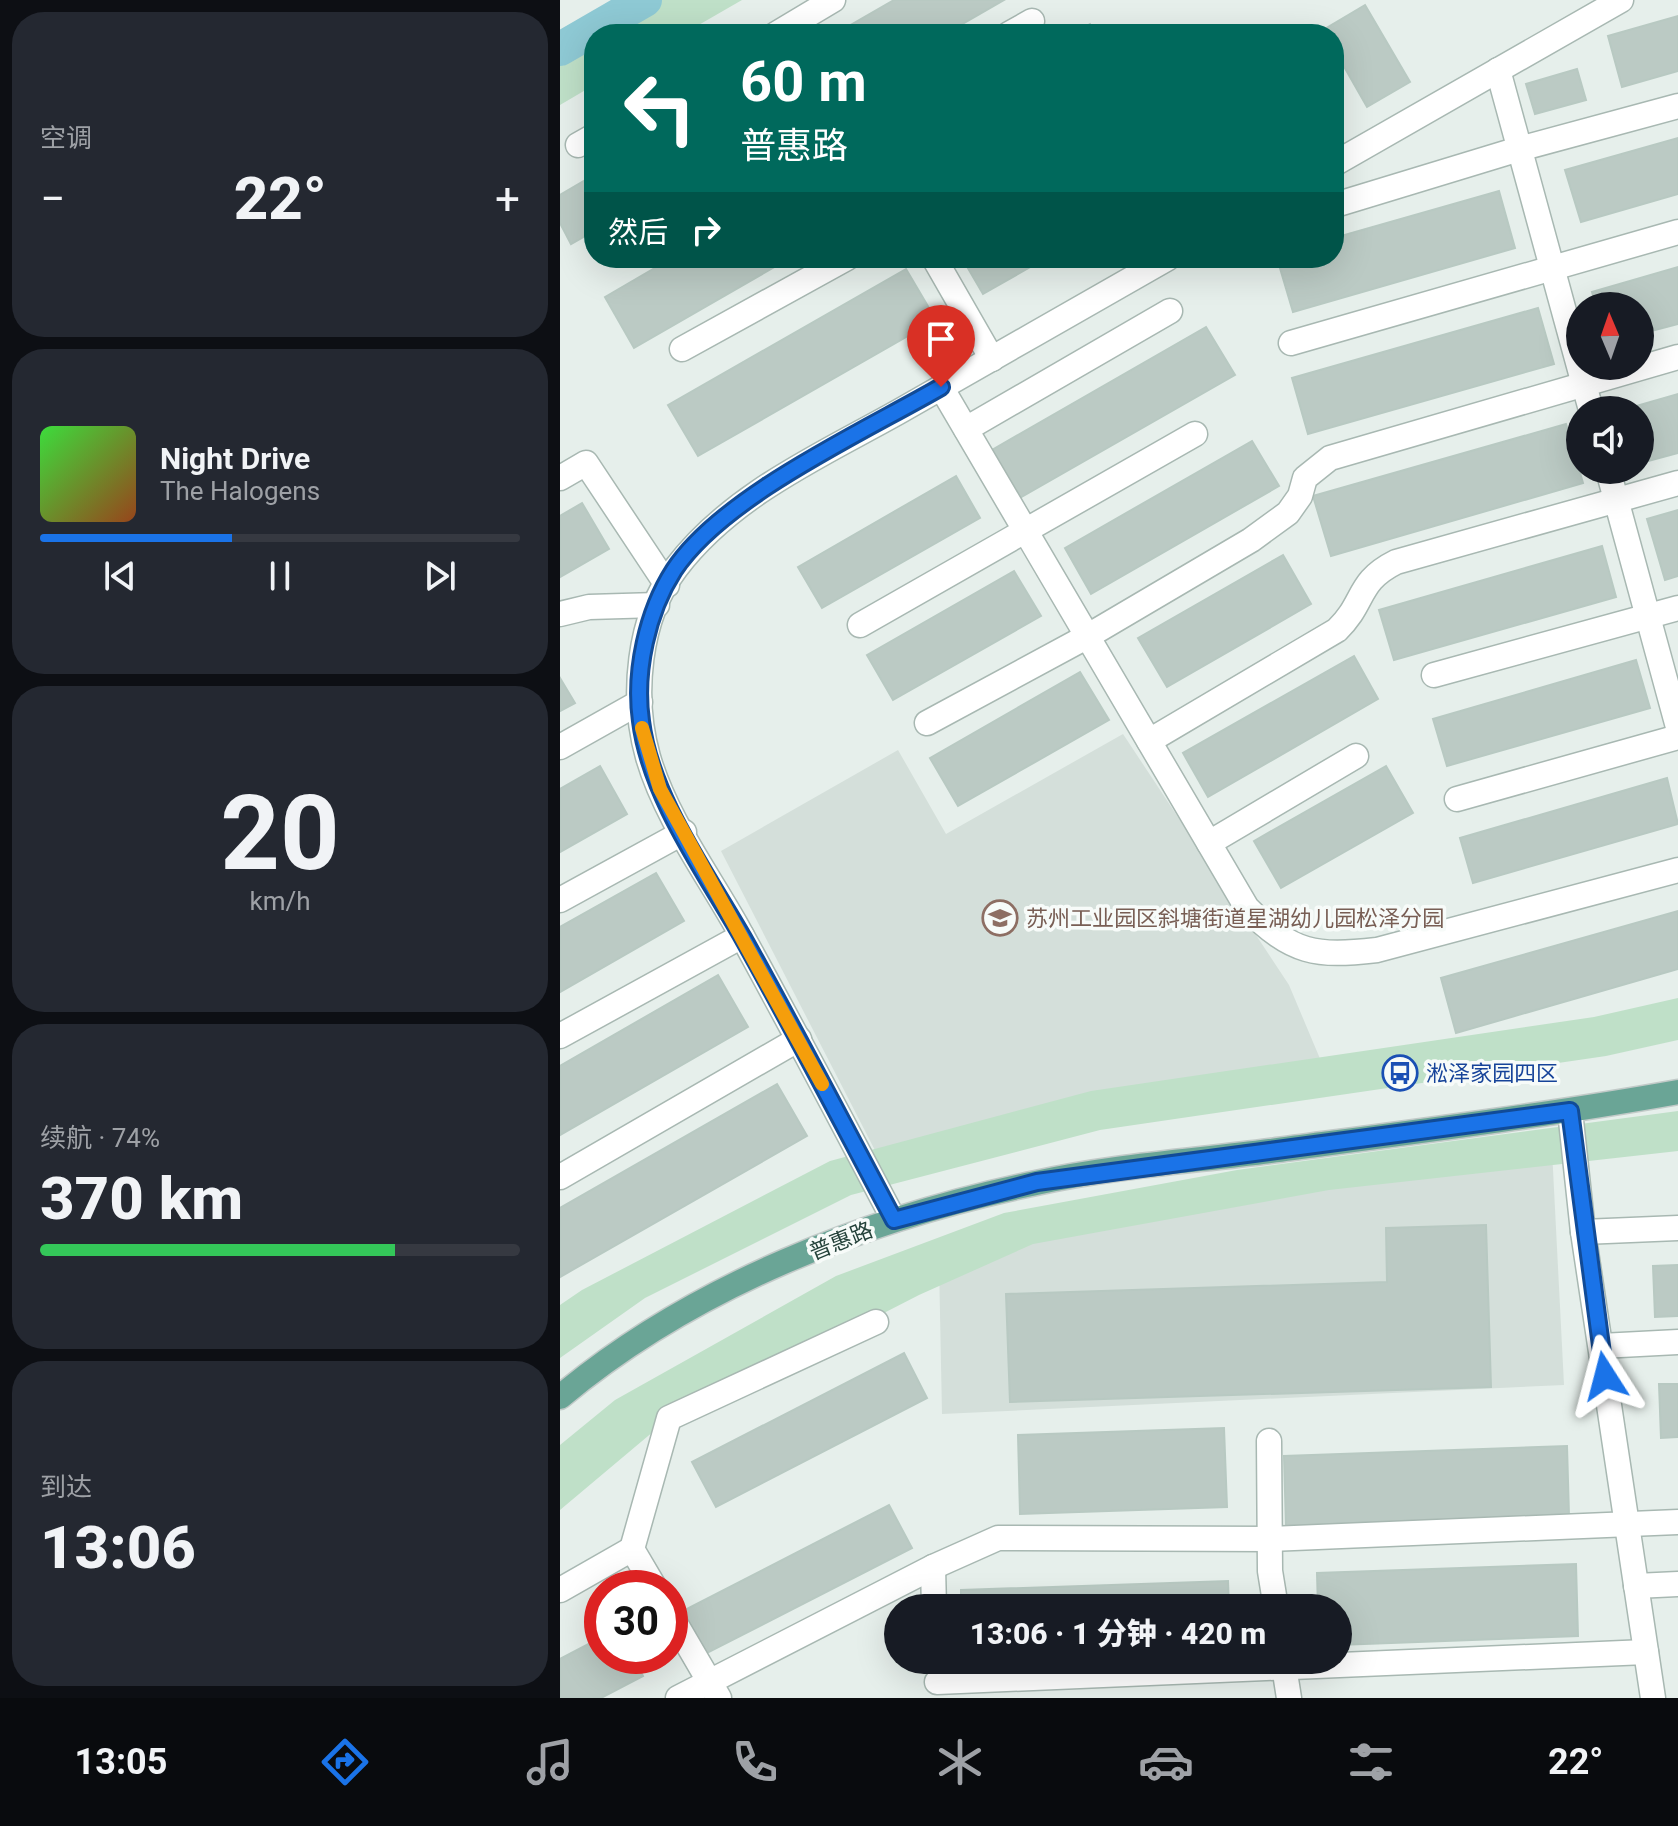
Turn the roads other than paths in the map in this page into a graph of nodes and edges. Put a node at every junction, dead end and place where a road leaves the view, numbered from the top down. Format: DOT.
graph roads {
  1 [pos="833,0"];
  2 [pos="1621,0"];
  3 [pos="1032,21"];
  4 [pos="807,24"];
  5 [pos="1027,24"];
  6 [pos="1498,70"];
  7 [pos="1678,106"];
  8 [pos="1519,149"];
  9 [pos="1344,158"];
  10 [pos="1344,202"];
  11 [pos="1678,232"];
  12 [pos="1552,267"];
  13 [pos="829,268"];
  14 [pos="940,268"];
  15 [pos="1151,268"];
  16 [pos="1170,311"];
  17 [pos="1291,343"];
  18 [pos="682,349"];
  19 [pos="1678,357"];
  20 [pos="992,359"];
  21 [pos="1584,384"];
  22 [pos="941,387"];
  23 [pos="1587,396"];
  24 [pos="966,429"];
  25 [pos="1195,434"];
  26 [pos="560,478"];
  27 [pos="1678,483"];
  28 [pos="1612,484"];
  29 [pos="1616,501"];
  30 [pos="1027,533"];
  31 [pos="662,595"];
  32 [pos="1678,608"];
  33 [pos="560,614"];
  34 [pos="1648,616"];
  35 [pos="860,625"];
  36 [pos="1088,636"];
  37 [pos="1434,675"];
  38 [pos="640,702"];
  39 [pos="927,723"];
  40 [pos="1678,727"];
  41 [pos="1678,737"];
  42 [pos="1149,741"];
  43 [pos="560,747"];
  44 [pos="1356,756"];
  45 [pos="1457,799"];
  46 [pos="684,832"];
  47 [pos="1209,843"];
  48 [pos="1678,870"];
  49 [pos="560,900"];
  50 [pos="742,936"];
  51 [pos="560,1036"];
  52 [pos="799,1039"];
  53 [pos="1678,1092"];
  54 [pos="1570,1111"];
  55 [pos="560,1177"];
  56 [pos="894,1220"];
  57 [pos="1678,1228"];
  58 [pos="1583,1232"];
  59 [pos="876,1322"];
  60 [pos="1678,1342"];
  61 [pos="1601,1346"];
  62 [pos="560,1397"];
  63 [pos="1269,1441"];
  64 [pos="1678,1522"];
  65 [pos="1628,1526"];
  66 [pos="1270,1539"];
  67 [pos="632,1549"];
  68 [pos="933,1567"];
  69 [pos="644,1570"];
  70 [pos="1678,1584"];
  71 [pos="1636,1586"];
  72 [pos="560,1590"];
  73 [pos="934,1594"];
  74 [pos="1275,1594"];
  75 [pos="688,1645"];
  76 [pos="1646,1652"];
  77 [pos="1352,1662"];
  78 [pos="1066,1674"];
  79 [pos="1285,1674"];
  80 [pos="936,1680"];
  81 [pos="714,1690"];
  82 [pos="678,1698"];
  83 [pos="1289,1698"];
  84 [pos="1653,1698"];
  1 -- 4 [label="street"];
  2 -- 6 [label="street"];
  3 -- 5 [label="street"];
  6 -- 8 [label="street"];
  6 -- 9 [label="street"];
  7 -- 8 [label="street"];
  8 -- 10 [label="street"];
  8 -- 12 [label="street"];
  11 -- 12 [label="street"];
  12 -- 17 [label="street"];
  12 -- 21 [label="street"];
  13 -- 18 [label="street"];
  14 -- 20 [label="street"];
  15 -- 20 [label="street"];
  16 -- 24 [label="street"];
  19 -- 21 [label="street"];
  20 -- 22 [label="street"];
  21 -- 23 [label="street"];
  21 -- 36 [label="street"];
  22 -- 24 [label="street"];
  22 -- 31 [label="street"];
  24 -- 30 [label="street"];
  25 -- 30 [label="street"];
  26 -- 31 [label="street"];
  27 -- 29 [label="street"];
  28 -- 29 [label="street"];
  29 -- 34 [label="street"];
  29 -- 42 [label="street"];
  30 -- 35 [label="street"];
  30 -- 36 [label="street"];
  31 -- 33 [label="street"];
  31 -- 38 [label="street"];
  32 -- 34 [label="street"];
  34 -- 37 [label="street"];
  34 -- 40 [label="street"];
  36 -- 39 [label="street"];
  36 -- 42 [label="street"];
  38 -- 43 [label="street"];
  38 -- 46 [label="street"];
  41 -- 45 [label="street"];
  42 -- 47 [label="street"];
  44 -- 47 [label="street"];
  46 -- 49 [label="street"];
  46 -- 50 [label="street"];
  47 -- 48 [label="street"];
  50 -- 51 [label="street"];
  50 -- 52 [label="street"];
  52 -- 55 [label="street"];
  52 -- 56 [label="street"];
  53 -- 54 [label="main road, 普惠路"];
  54 -- 56 [label="main road, 普惠路"];
  54 -- 58 [label="street"];
  56 -- 62 [label="main road, 普惠路"];
  57 -- 58 [label="street"];
  58 -- 61 [label="street"];
  59 -- 67 [label="street"];
  60 -- 61 [label="street"];
  61 -- 65 [label="street"];
  63 -- 66 [label="street"];
  64 -- 65 [label="street"];
  65 -- 66 [label="street"];
  65 -- 71 [label="street"];
  66 -- 68 [label="street"];
  66 -- 74 [label="street"];
  67 -- 69 [label="street"];
  67 -- 72 [label="street"];
  68 -- 73 [label="street"];
  68 -- 81 [label="street"];
  70 -- 71 [label="street"];
  71 -- 76 [label="street"];
  75 -- 81 [label="street"];
  76 -- 77 [label="street"];
  76 -- 84 [label="street"];
  78 -- 80 [label="street"];
  79 -- 83 [label="street"];
  81 -- 82 [label="street"];
}
